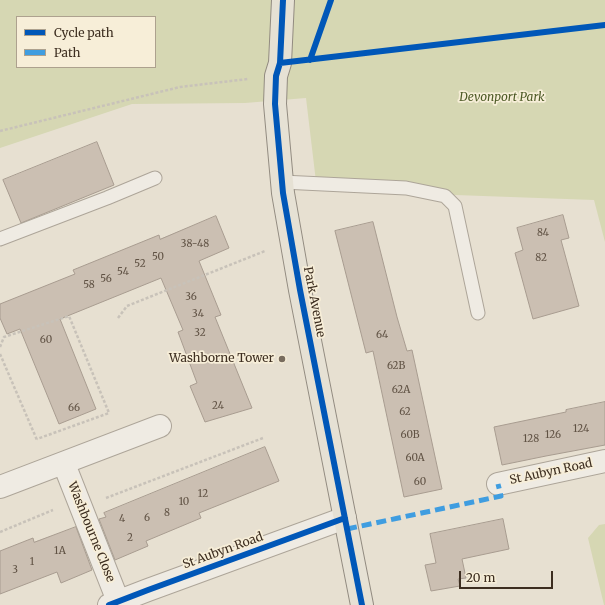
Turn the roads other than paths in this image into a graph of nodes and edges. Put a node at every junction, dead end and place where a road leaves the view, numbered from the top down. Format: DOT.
graph roads {
  1 [pos="283,0"];
  2 [pos="155,178"];
  3 [pos="282,182"];
  4 [pos="0,239"];
  5 [pos="478,313"];
  6 [pos="160,426"];
  7 [pos="605,461"];
  8 [pos="56,466"];
  9 [pos="498,484"];
  10 [pos="0,487"];
  11 [pos="345,518"];
  12 [pos="113,603"];
  13 [pos="362,605"];
  1 -- 3 [label="main road, Park Avenue"];
  2 -- 4 [label="lane"];
  3 -- 5 [label="lane"];
  3 -- 11 [label="main road, Park Avenue"];
  6 -- 8 [label="street"];
  7 -- 9 [label="street, St Aubyn Road"];
  8 -- 10 [label="street"];
  8 -- 12 [label="street, Washbourne Close"];
  11 -- 12 [label="street, St Aubyn Road"];
  11 -- 13 [label="main road, Park Avenue"];
}
